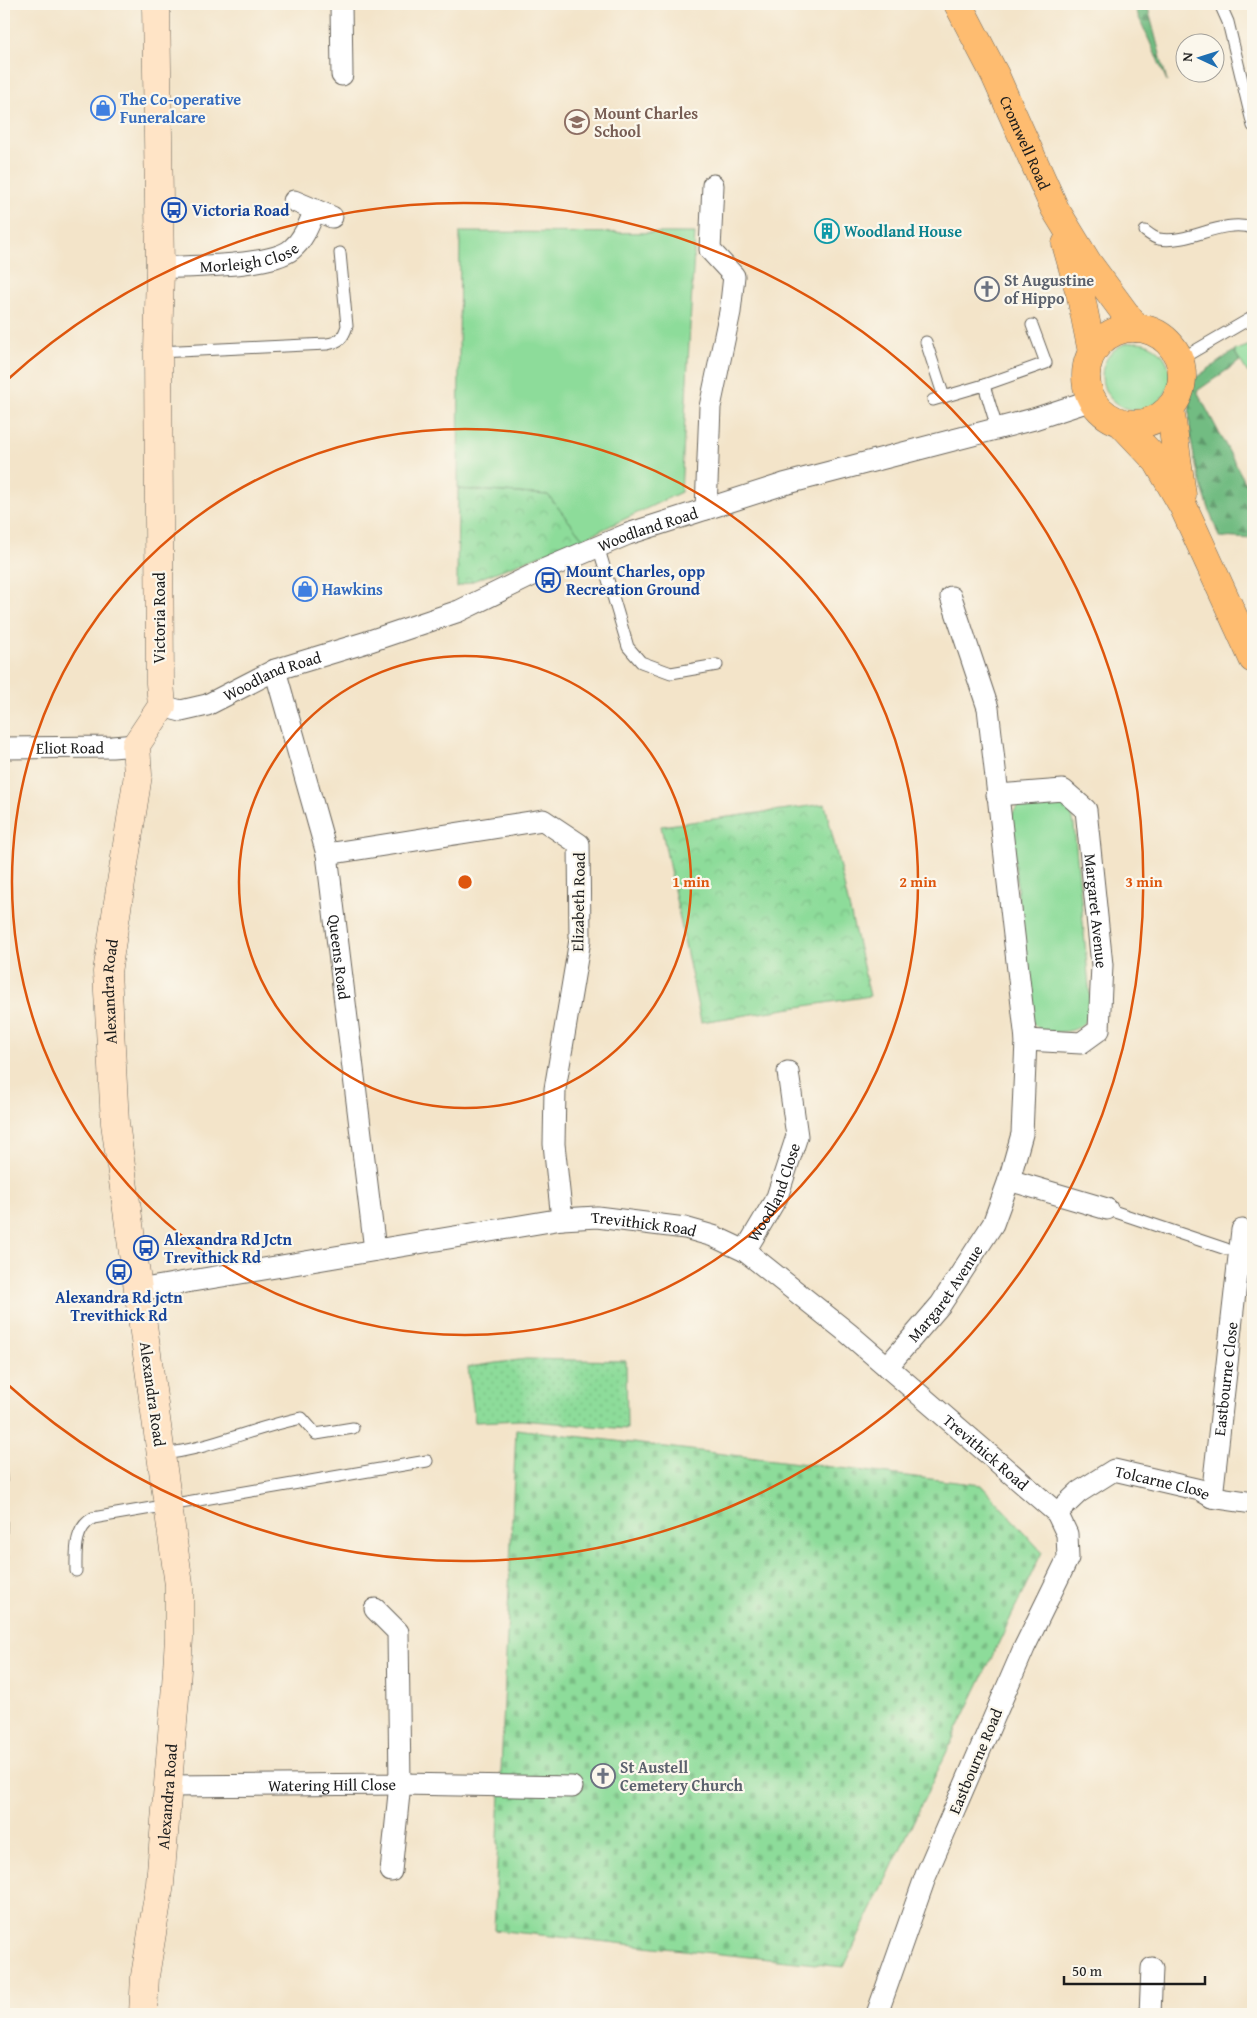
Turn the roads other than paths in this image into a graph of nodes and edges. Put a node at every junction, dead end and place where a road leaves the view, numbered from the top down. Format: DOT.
graph roads {
  1 [pos="157,4"];
  2 [pos="341,4"];
  3 [pos="958,4"];
  4 [pos="970,4"];
  5 [pos="1220,4"];
  6 [pos="342,75"];
  7 [pos="995,75"];
  8 [pos="1253,126"];
  9 [pos="713,185"];
  10 [pos="294,200"];
  11 [pos="1055,209"];
  12 [pos="1253,228"];
  13 [pos="1145,231"];
  14 [pos="340,254"];
  15 [pos="160,268"];
  16 [pos="1253,317"];
  17 [pos="1032,325"];
  18 [pos="1136,328"];
  19 [pos="926,342"];
  20 [pos="158,352"];
  21 [pos="1092,352"];
  22 [pos="1180,360"];
  23 [pos="984,385"];
  24 [pos="1092,400"];
  25 [pos="1170,408"];
  26 [pos="1121,423"];
  27 [pos="997,428"];
  28 [pos="1184,506"];
  29 [pos="706,509"];
  30 [pos="598,546"];
  31 [pos="950,597"];
  32 [pos="1253,659"];
  33 [pos="717,665"];
  34 [pos="275,670"];
  35 [pos="162,706"];
  36 [pos="136,744"];
  37 [pos="4,748"];
  38 [pos="997,795"];
  39 [pos="327,854"];
  40 [pos="1026,1040"];
  41 [pos="788,1072"];
  42 [pos="1009,1180"];
  43 [pos="1107,1209"];
  44 [pos="562,1220"];
  45 [pos="1242,1230"];
  46 [pos="1226,1249"];
  47 [pos="375,1250"];
  48 [pos="746,1251"];
  49 [pos="138,1290"];
  50 [pos="887,1367"];
  51 [pos="353,1428"];
  52 [pos="162,1454"];
  53 [pos="426,1461"];
  54 [pos="1212,1497"];
  55 [pos="1253,1503"];
  56 [pos="168,1504"];
  57 [pos="1056,1513"];
  58 [pos="76,1571"];
  59 [pos="375,1609"];
  60 [pos="400,1784"];
  61 [pos="168,1786"];
  62 [pos="572,1787"];
  63 [pos="391,1871"];
  64 [pos="1152,1968"];
  65 [pos="143,2014"];
  66 [pos="877,2014"];
  67 [pos="1150,2014"];
  1 -- 15 [label="street, Victoria Road"];
  2 -- 6 [label="street"];
  3 -- 7 [label="highway, Cromwell Road"];
  4 -- 7 [label="highway, Cromwell Road"];
  5 -- 8 [label="lane"];
  7 -- 11 [label="highway, Cromwell Road"];
  9 -- 29 [label="street"];
  10 -- 15 [label="street, Morleigh Close"];
  11 -- 18 [label="highway, Cromwell Road"];
  11 -- 21 [label="highway, Cromwell Road"];
  12 -- 13 [label="lane"];
  14 -- 20 [label="lane"];
  15 -- 20 [label="street, Victoria Road"];
  16 -- 22 [label="lane"];
  17 -- 23 [label="lane"];
  18 -- 21 [label="highway"];
  18 -- 22 [label="highway"];
  19 -- 23 [label="lane"];
  20 -- 35 [label="street, Victoria Road"];
  21 -- 24 [label="highway"];
  22 -- 25 [label="highway"];
  23 -- 27 [label="lane"];
  24 -- 26 [label="highway"];
  24 -- 27 [label="street, Woodland Road"];
  25 -- 26 [label="highway"];
  25 -- 28 [label="highway"];
  26 -- 28 [label="highway"];
  27 -- 29 [label="street, Woodland Road"];
  28 -- 32 [label="highway"];
  29 -- 30 [label="street, Woodland Road"];
  30 -- 33 [label="lane"];
  30 -- 34 [label="street, Woodland Road"];
  31 -- 38 [label="street, Margaret Avenue"];
  34 -- 35 [label="street, Woodland Road"];
  34 -- 39 [label="street, Queens Road"];
  35 -- 36 [label="street"];
  36 -- 37 [label="street, Eliot Road"];
  36 -- 49 [label="street, Alexandra Road"];
  38 -- 40 [label="street, Margaret Avenue"];
  38 -- 40 [label="street, Margaret Avenue"];
  39 -- 44 [label="street, Elizabeth Road"];
  39 -- 47 [label="street, Queens Road"];
  40 -- 42 [label="street, Margaret Avenue"];
  41 -- 48 [label="street, Woodland Close"];
  42 -- 43 [label="street"];
  42 -- 50 [label="street, Margaret Avenue"];
  43 -- 46 [label="lane"];
  44 -- 47 [label="street, Trevithick Road"];
  44 -- 48 [label="street, Trevithick Road"];
  45 -- 54 [label="street, Eastbourne Close"];
  47 -- 49 [label="street, Trevithick Road"];
  48 -- 50 [label="street, Trevithick Road"];
  49 -- 52 [label="street, Alexandra Road"];
  50 -- 57 [label="street, Trevithick Road"];
  51 -- 52 [label="lane"];
  52 -- 56 [label="street, Alexandra Road"];
  53 -- 56 [label="lane"];
  54 -- 55 [label="street, Tolcarne Close"];
  54 -- 57 [label="street, Tolcarne Close"];
  56 -- 58 [label="lane"];
  56 -- 61 [label="street, Alexandra Road"];
  57 -- 66 [label="street, Eastbourne Road"];
  59 -- 60 [label="street, Watering Hill Close"];
  60 -- 61 [label="street, Watering Hill Close"];
  60 -- 62 [label="street"];
  60 -- 63 [label="street"];
  61 -- 65 [label="street, Alexandra Road"];
  64 -- 67 [label="street"];
}
